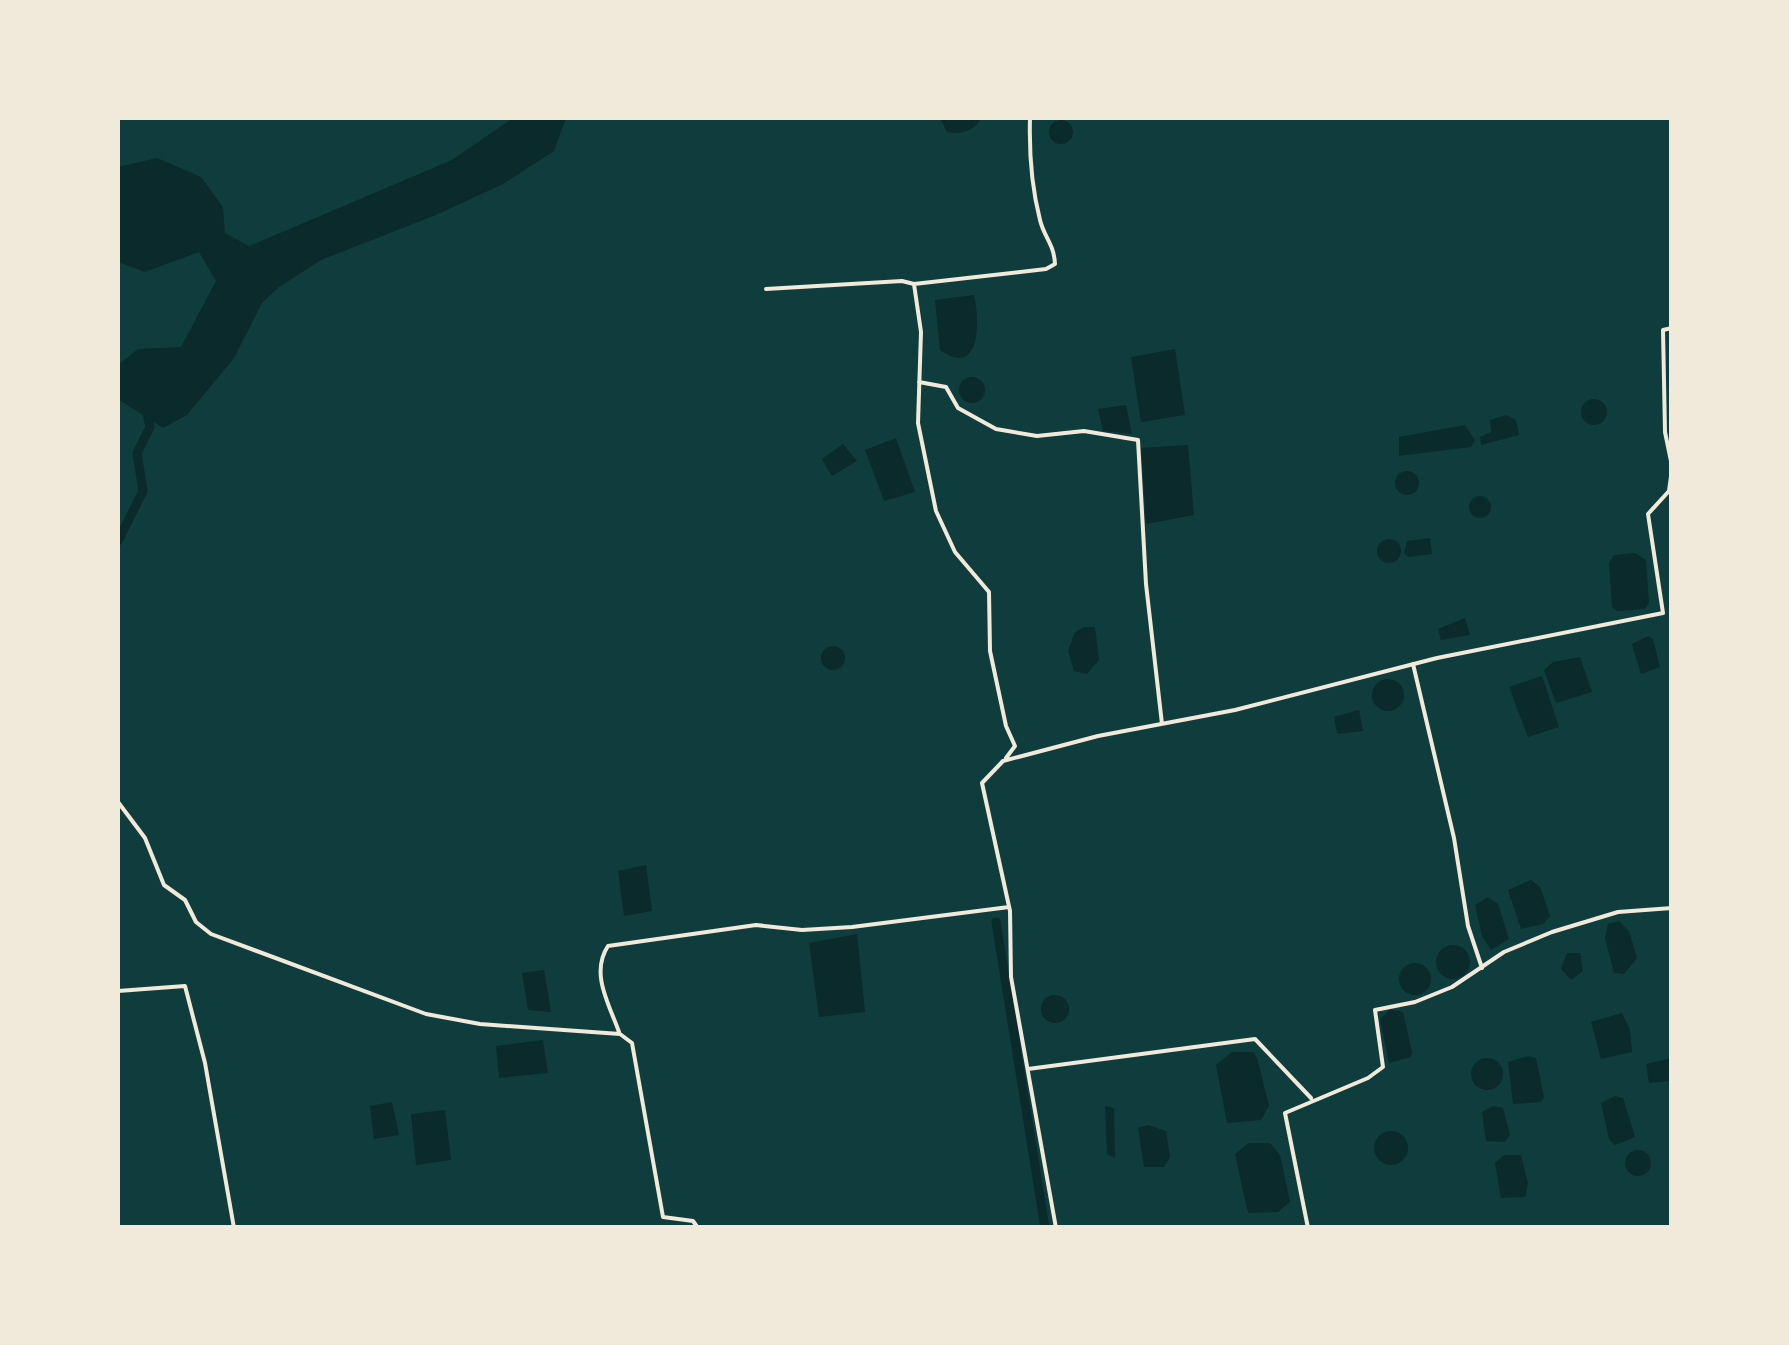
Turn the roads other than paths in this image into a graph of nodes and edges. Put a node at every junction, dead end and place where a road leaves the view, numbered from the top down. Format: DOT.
graph roads {
  1 [pos="1030,118"];
  2 [pos="914,284"];
  3 [pos="766,290"];
  4 [pos="1672,328"];
  5 [pos="920,382"];
  6 [pos="1672,467"];
  7 [pos="1414,664"];
  8 [pos="1162,724"];
  9 [pos="1003,761"];
  10 [pos="118,802"];
  11 [pos="1009,907"];
  12 [pos="1672,908"];
  13 [pos="1482,968"];
  14 [pos="118,991"];
  15 [pos="620,1034"];
  16 [pos="1028,1069"];
  17 [pos="1312,1098"];
  18 [pos="234,1228"];
  19 [pos="698,1228"];
  20 [pos="1056,1228"];
  21 [pos="1308,1228"];
  1 -- 2 [label="street"];
  2 -- 3 [label="street"];
  2 -- 5 [label="street"];
  4 -- 6 [label="street"];
  5 -- 8 [label="street"];
  5 -- 9 [label="street"];
  6 -- 7 [label="street"];
  7 -- 8 [label="street"];
  7 -- 13 [label="street"];
  8 -- 9 [label="street"];
  9 -- 11 [label="street"];
  10 -- 15 [label="street"];
  11 -- 15 [label="street"];
  11 -- 16 [label="street"];
  12 -- 13 [label="street"];
  13 -- 17 [label="street"];
  14 -- 18 [label="street"];
  15 -- 19 [label="street"];
  16 -- 17 [label="street"];
  16 -- 20 [label="street"];
  17 -- 21 [label="street"];
}
